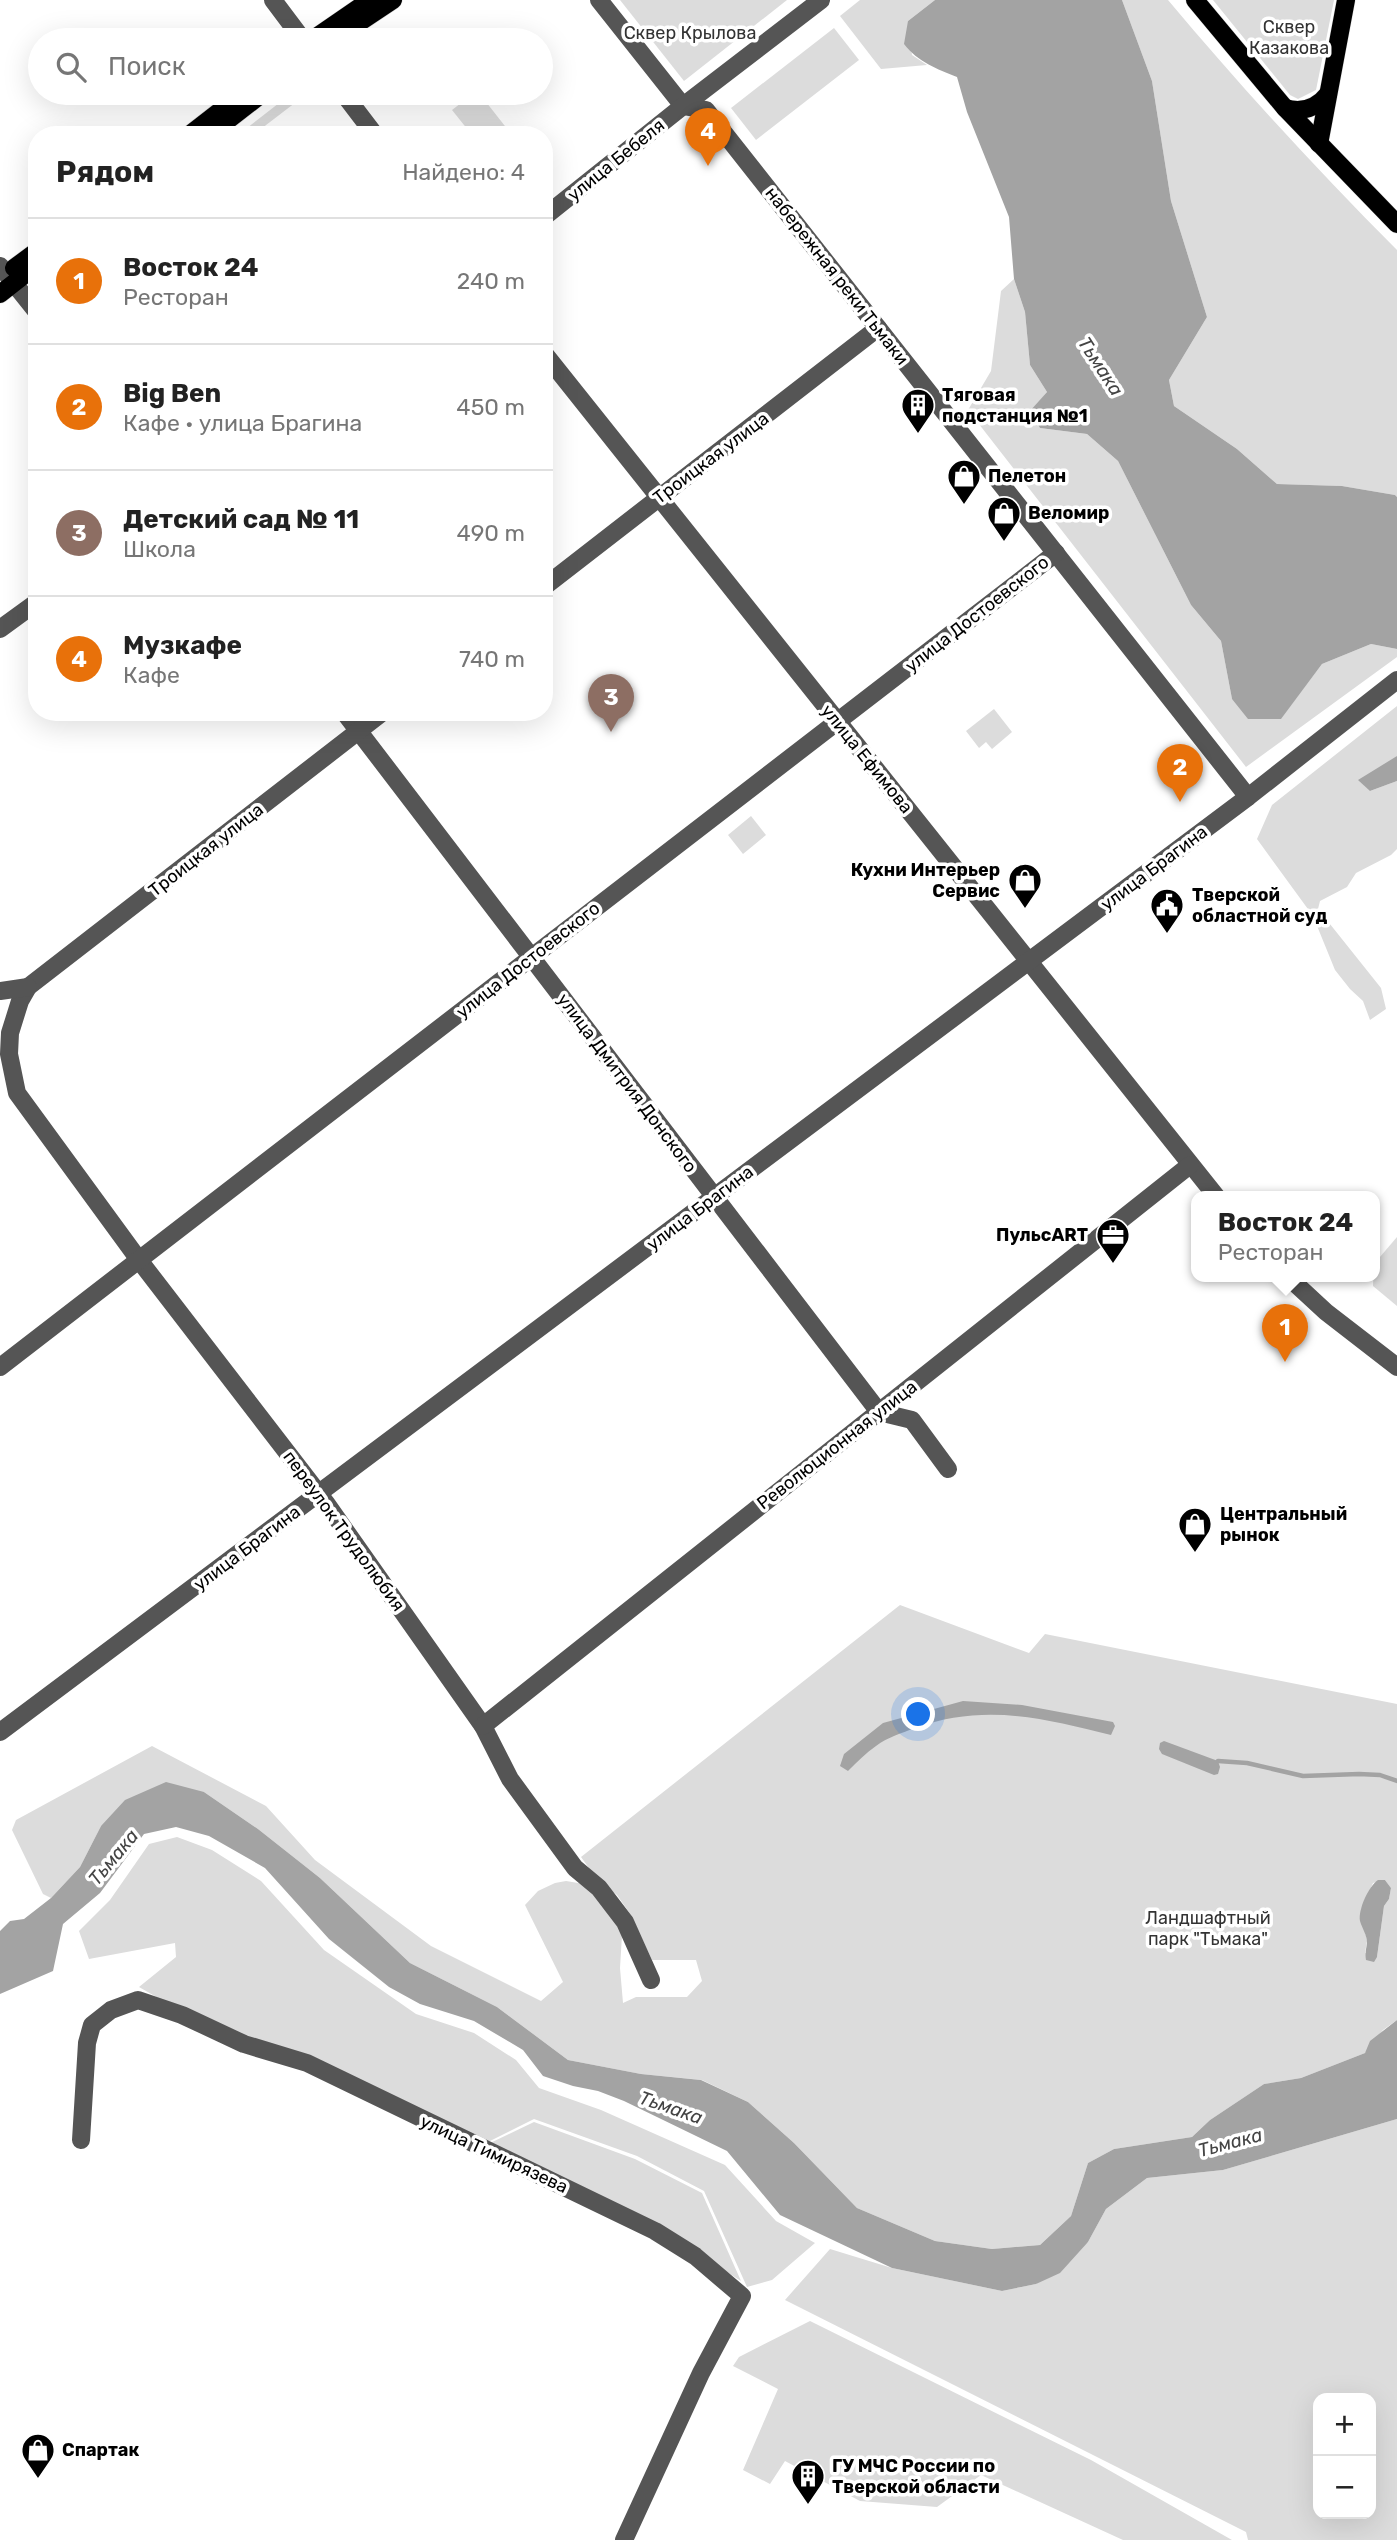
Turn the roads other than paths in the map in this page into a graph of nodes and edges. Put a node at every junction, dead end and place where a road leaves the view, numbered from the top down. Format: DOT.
graph roads {
  1 [pos="273,0"];
  2 [pos="370,0"];
  3 [pos="393,0"];
  4 [pos="599,0"];
  5 [pos="821,0"];
  6 [pos="1195,0"];
  7 [pos="1346,0"];
  8 [pos="294,28"];
  9 [pos="329,28"];
  10 [pos="351,28"];
  11 [pos="1328,94"];
  12 [pos="228,105"];
  13 [pos="248,105"];
  14 [pos="352,105"];
  15 [pos="682,106"];
  16 [pos="1285,108"];
  17 [pos="201,126"];
  18 [pos="221,126"];
  19 [pos="368,126"];
  20 [pos="1319,144"];
  21 [pos="553,210"];
  22 [pos="1397,224"];
  23 [pos="28,259"];
  24 [pos="28,269"];
  25 [pos="4,279"];
  26 [pos="28,303"];
  27 [pos="878,328"];
  28 [pos="553,364"];
  29 [pos="659,497"];
  30 [pos="1056,553"];
  31 [pos="553,580"];
  32 [pos="28,609"];
  33 [pos="0,629"];
  34 [pos="1397,680"];
  35 [pos="351,721"];
  36 [pos="371,721"];
  37 [pos="836,722"];
  38 [pos="358,731"];
  39 [pos="1248,797"];
  40 [pos="531,957"];
  41 [pos="1028,962"];
  42 [pos="28,987"];
  43 [pos="0,991"];
  44 [pos="0,1033"];
  45 [pos="9,1054"];
  46 [pos="9,1095"];
  47 [pos="1190,1165"];
  48 [pos="1212,1191"];
  49 [pos="715,1197"];
  50 [pos="139,1260"];
  51 [pos="1294,1282"];
  52 [pos="0,1367"];
  53 [pos="1397,1367"];
  54 [pos="879,1412"];
  55 [pos="948,1469"];
  56 [pos="319,1494"];
  57 [pos="483,1726"];
  58 [pos="0,1732"];
  59 [pos="652,1980"];
  60 [pos="81,2140"];
  61 [pos="624,2540"];
  1 -- 8 [label="street"];
  2 -- 9 [label="main road"];
  3 -- 10 [label="main road"];
  4 -- 15 [label="street, набережная реки Тьмаки"];
  5 -- 15 [label="street, улица Бебеля"];
  6 -- 16 [label="main road"];
  7 -- 11 [label="main road"];
  11 -- 16 [label="main road"];
  11 -- 20 [label="main road"];
  12 -- 17 [label="main road"];
  13 -- 18 [label="main road"];
  14 -- 19 [label="street"];
  15 -- 21 [label="street, улица Бебеля"];
  15 -- 27 [label="street, набережная реки Тьмаки"];
  16 -- 20 [label="main road"];
  20 -- 22 [label="main road"];
  23 -- 25 [label="main road"];
  24 -- 25 [label="main road"];
  25 -- 26 [label="street"];
  27 -- 29 [label="street, Троицкая улица"];
  27 -- 30 [label="street, набережная реки Тьмаки"];
  28 -- 29 [label="street, улица Ефимова"];
  29 -- 31 [label="street, Троицкая улица"];
  29 -- 37 [label="street, улица Ефимова"];
  30 -- 37 [label="street, улица Достоевского"];
  30 -- 39 [label="street, набережная реки Тьмаки"];
  32 -- 33 [label="street"];
  34 -- 39 [label="street, улица Брагина"];
  35 -- 38 [label="street, улица Дмитрия Донского"];
  36 -- 38 [label="street, Троицкая улица"];
  37 -- 40 [label="street, улица Достоевского"];
  37 -- 41 [label="street, улица Ефимова"];
  38 -- 40 [label="street, улица Дмитрия Донского"];
  38 -- 42 [label="street, Троицкая улица"];
  39 -- 41 [label="street, улица Брагина"];
  40 -- 49 [label="street, улица Дмитрия Донского"];
  40 -- 50 [label="street, улица Достоевского"];
  41 -- 47 [label="street, улица Ефимова"];
  41 -- 49 [label="street, улица Брагина"];
  42 -- 43 [label="street, Троицкая улица"];
  42 -- 45 [label="street, Троицкая улица"];
  44 -- 45 [label="street"];
  45 -- 46 [label="street, Троицкая улица"];
  46 -- 50 [label="street, переулок Трудолюбия"];
  47 -- 48 [label="street"];
  47 -- 54 [label="street, Революционная улица"];
  49 -- 54 [label="street, улица Дмитрия Донского"];
  49 -- 56 [label="street, улица Брагина"];
  50 -- 52 [label="street, улица Достоевского"];
  50 -- 56 [label="street, переулок Трудолюбия"];
  51 -- 53 [label="street"];
  54 -- 55 [label="street"];
  54 -- 57 [label="street, Революционная улица"];
  56 -- 57 [label="street, переулок Трудолюбия"];
  56 -- 58 [label="street, улица Брагина"];
  57 -- 59 [label="street, переулок Трудолюбия"];
  60 -- 61 [label="street, улица Тимирязева"];
}
